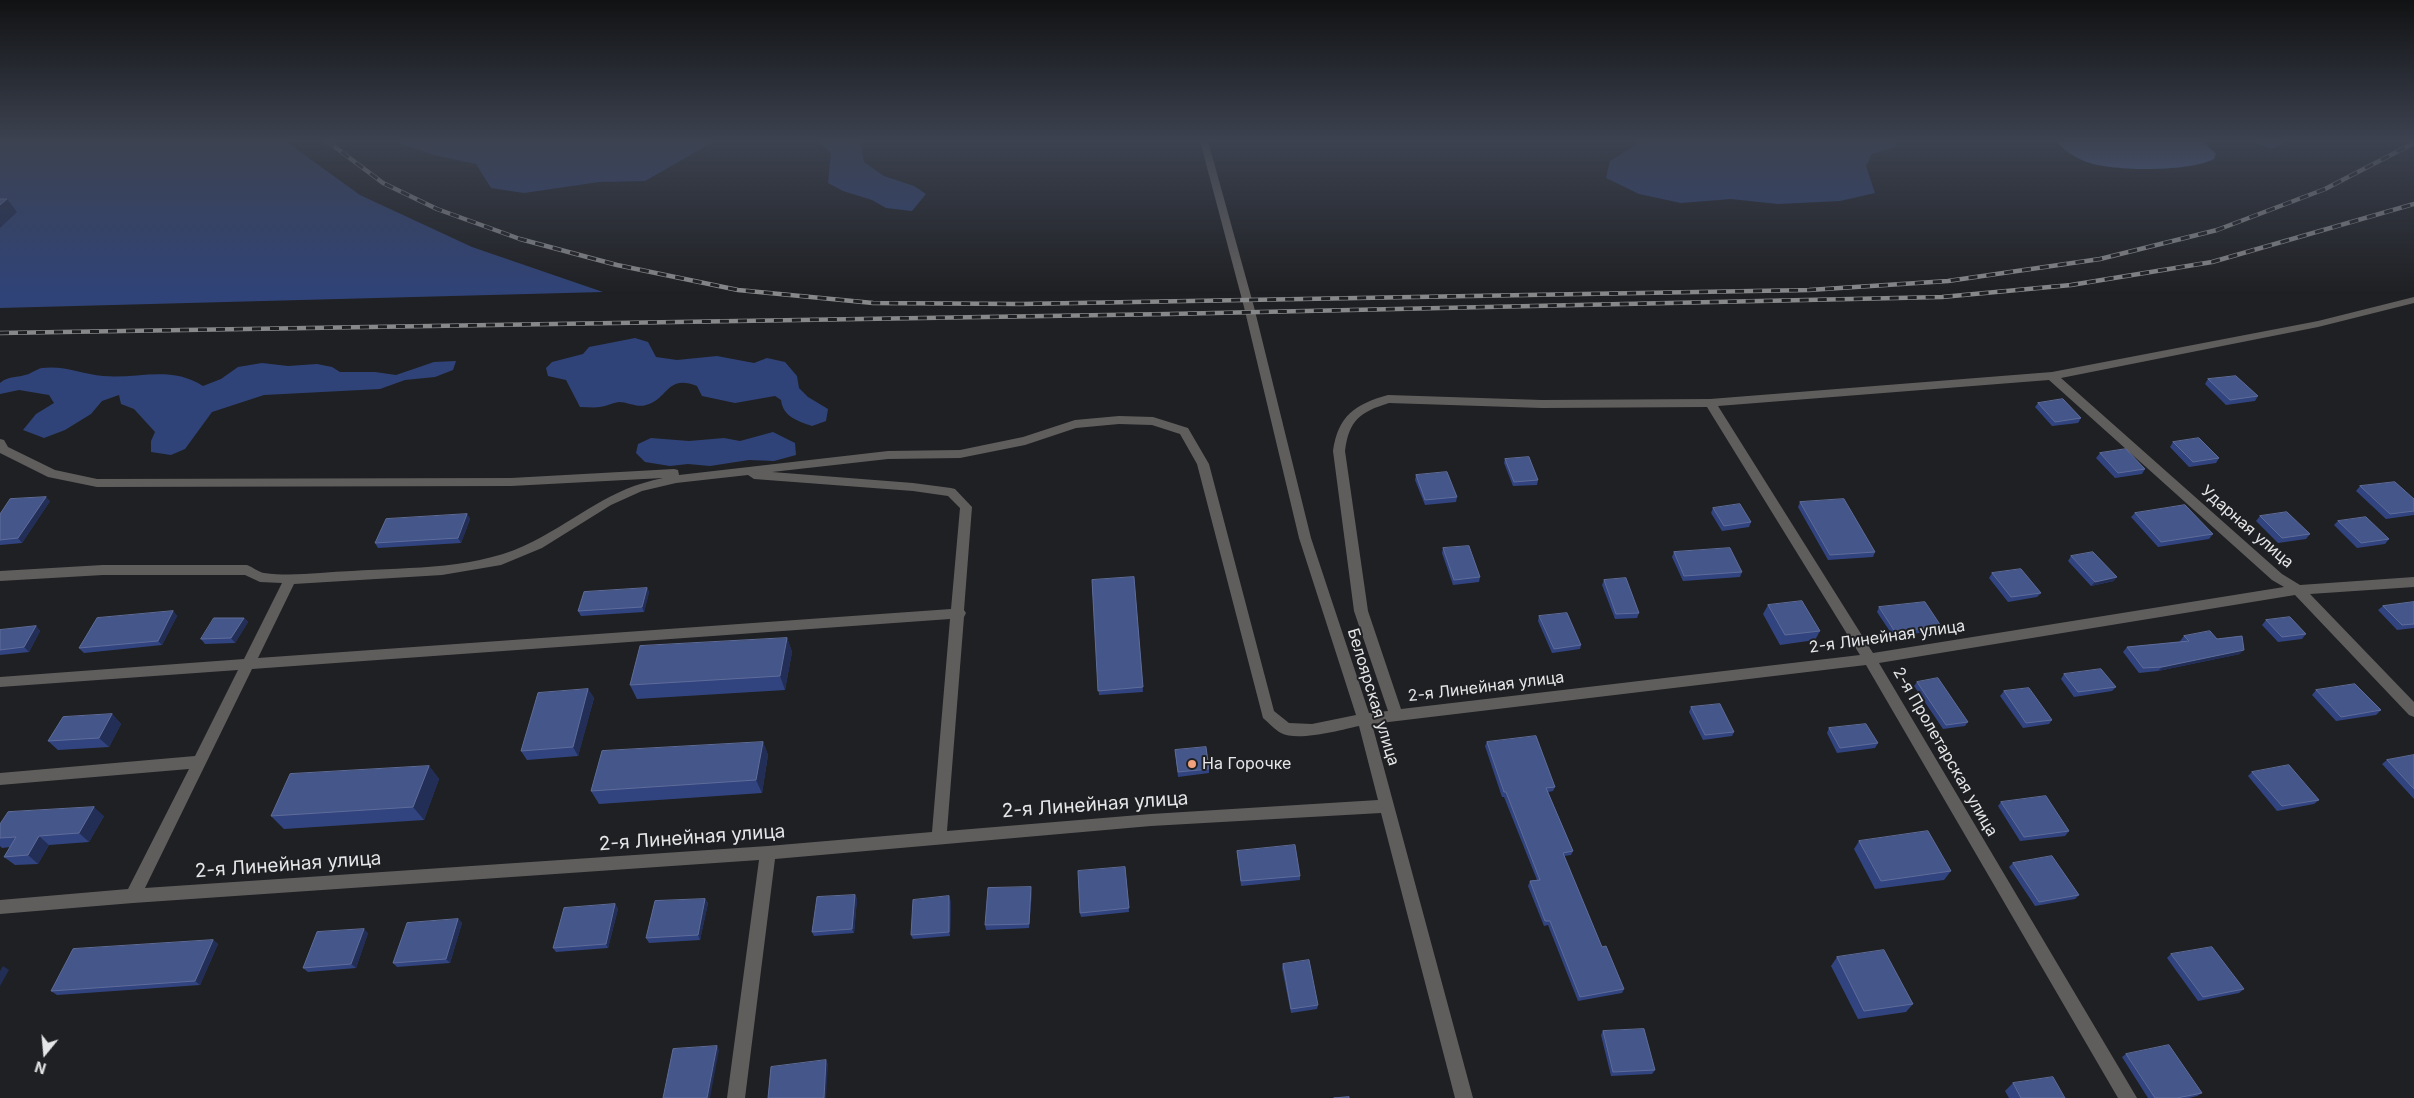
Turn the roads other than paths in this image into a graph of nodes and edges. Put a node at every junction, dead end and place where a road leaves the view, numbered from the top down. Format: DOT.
graph roads {
  1 [pos="1218,192"];
  2 [pos="2414,300"];
  3 [pos="2052,376"];
  4 [pos="1710,403"];
  5 [pos="1,447"];
  6 [pos="722,472"];
  7 [pos="0,576"];
  8 [pos="290,579"];
  9 [pos="2414,582"];
  10 [pos="2298,590"];
  11 [pos="958,613"];
  12 [pos="1870,659"];
  13 [pos="249,664"];
  14 [pos="0,682"];
  15 [pos="2414,710"];
  16 [pos="1396,716"];
  17 [pos="1364,720"];
  18 [pos="200,762"];
  19 [pos="0,779"];
  20 [pos="1386,806"];
  21 [pos="939,837"];
  22 [pos="768,853"];
  23 [pos="133,896"];
  24 [pos="0,907"];
  25 [pos="736,1098"];
  26 [pos="1464,1098"];
  27 [pos="2128,1098"];
  1 -- 17 [label="street, Белоярская улица"];
  2 -- 3 [label="street"];
  3 -- 4 [label="street"];
  3 -- 10 [label="street, Ударная улица"];
  4 -- 12 [label="street, 2-я Пролетарская улица"];
  4 -- 16 [label="street"];
  5 -- 6 [label="street"];
  6 -- 8 [label="street"];
  6 -- 11 [label="street"];
  6 -- 17 [label="street, 2-я Линейная улица"];
  7 -- 8 [label="street"];
  8 -- 13 [label="street"];
  9 -- 10 [label="street, 2-я Линейная улица"];
  10 -- 12 [label="street, 2-я Линейная улица"];
  10 -- 15 [label="street, Ударная улица"];
  11 -- 13 [label="street"];
  11 -- 21 [label="street"];
  12 -- 16 [label="street, 2-я Линейная улица"];
  12 -- 27 [label="street, 2-я Пролетарская улица"];
  13 -- 14 [label="street"];
  13 -- 18 [label="street"];
  16 -- 17 [label="street, 2-я Линейная улица"];
  17 -- 20 [label="street, Белоярская улица"];
  18 -- 19 [label="street"];
  18 -- 23 [label="street"];
  20 -- 21 [label="street, 2-я Линейная улица"];
  20 -- 26 [label="street, Белоярская улица"];
  21 -- 22 [label="street, 2-я Линейная улица"];
  22 -- 23 [label="street, 2-я Линейная улица"];
  22 -- 25 [label="street"];
  23 -- 24 [label="street, 2-я Линейная улица"];
}
